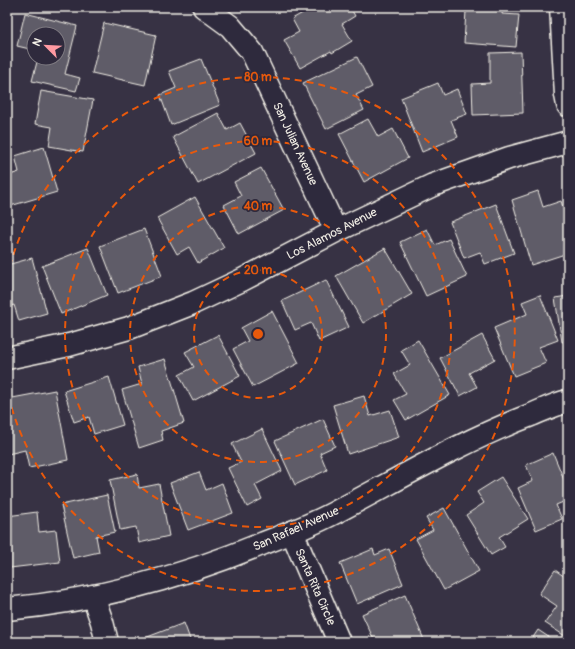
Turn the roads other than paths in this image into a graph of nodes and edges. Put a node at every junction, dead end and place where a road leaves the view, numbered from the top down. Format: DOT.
graph roads {
  1 [pos="204,7"];
  2 [pos="561,7"];
  3 [pos="568,105"];
  4 [pos="568,142"];
  5 [pos="336,232"];
  6 [pos="7,358"];
  7 [pos="568,401"];
  8 [pos="292,532"];
  9 [pos="93,596"];
  10 [pos="7,609"];
  11 [pos="107,642"];
  12 [pos="339,642"];
  1 -- 5 [label="street, San Julian Avenue"];
  2 -- 3 [label="street"];
  4 -- 5 [label="street, Los Alamos Avenue"];
  5 -- 6 [label="street, Los Alamos Avenue"];
  7 -- 8 [label="street, San Rafael Avenue"];
  8 -- 9 [label="street, San Rafael Avenue"];
  8 -- 12 [label="street, Santa Rita Circle"];
  9 -- 10 [label="street, San Rafael Avenue"];
  9 -- 11 [label="street"];
}
